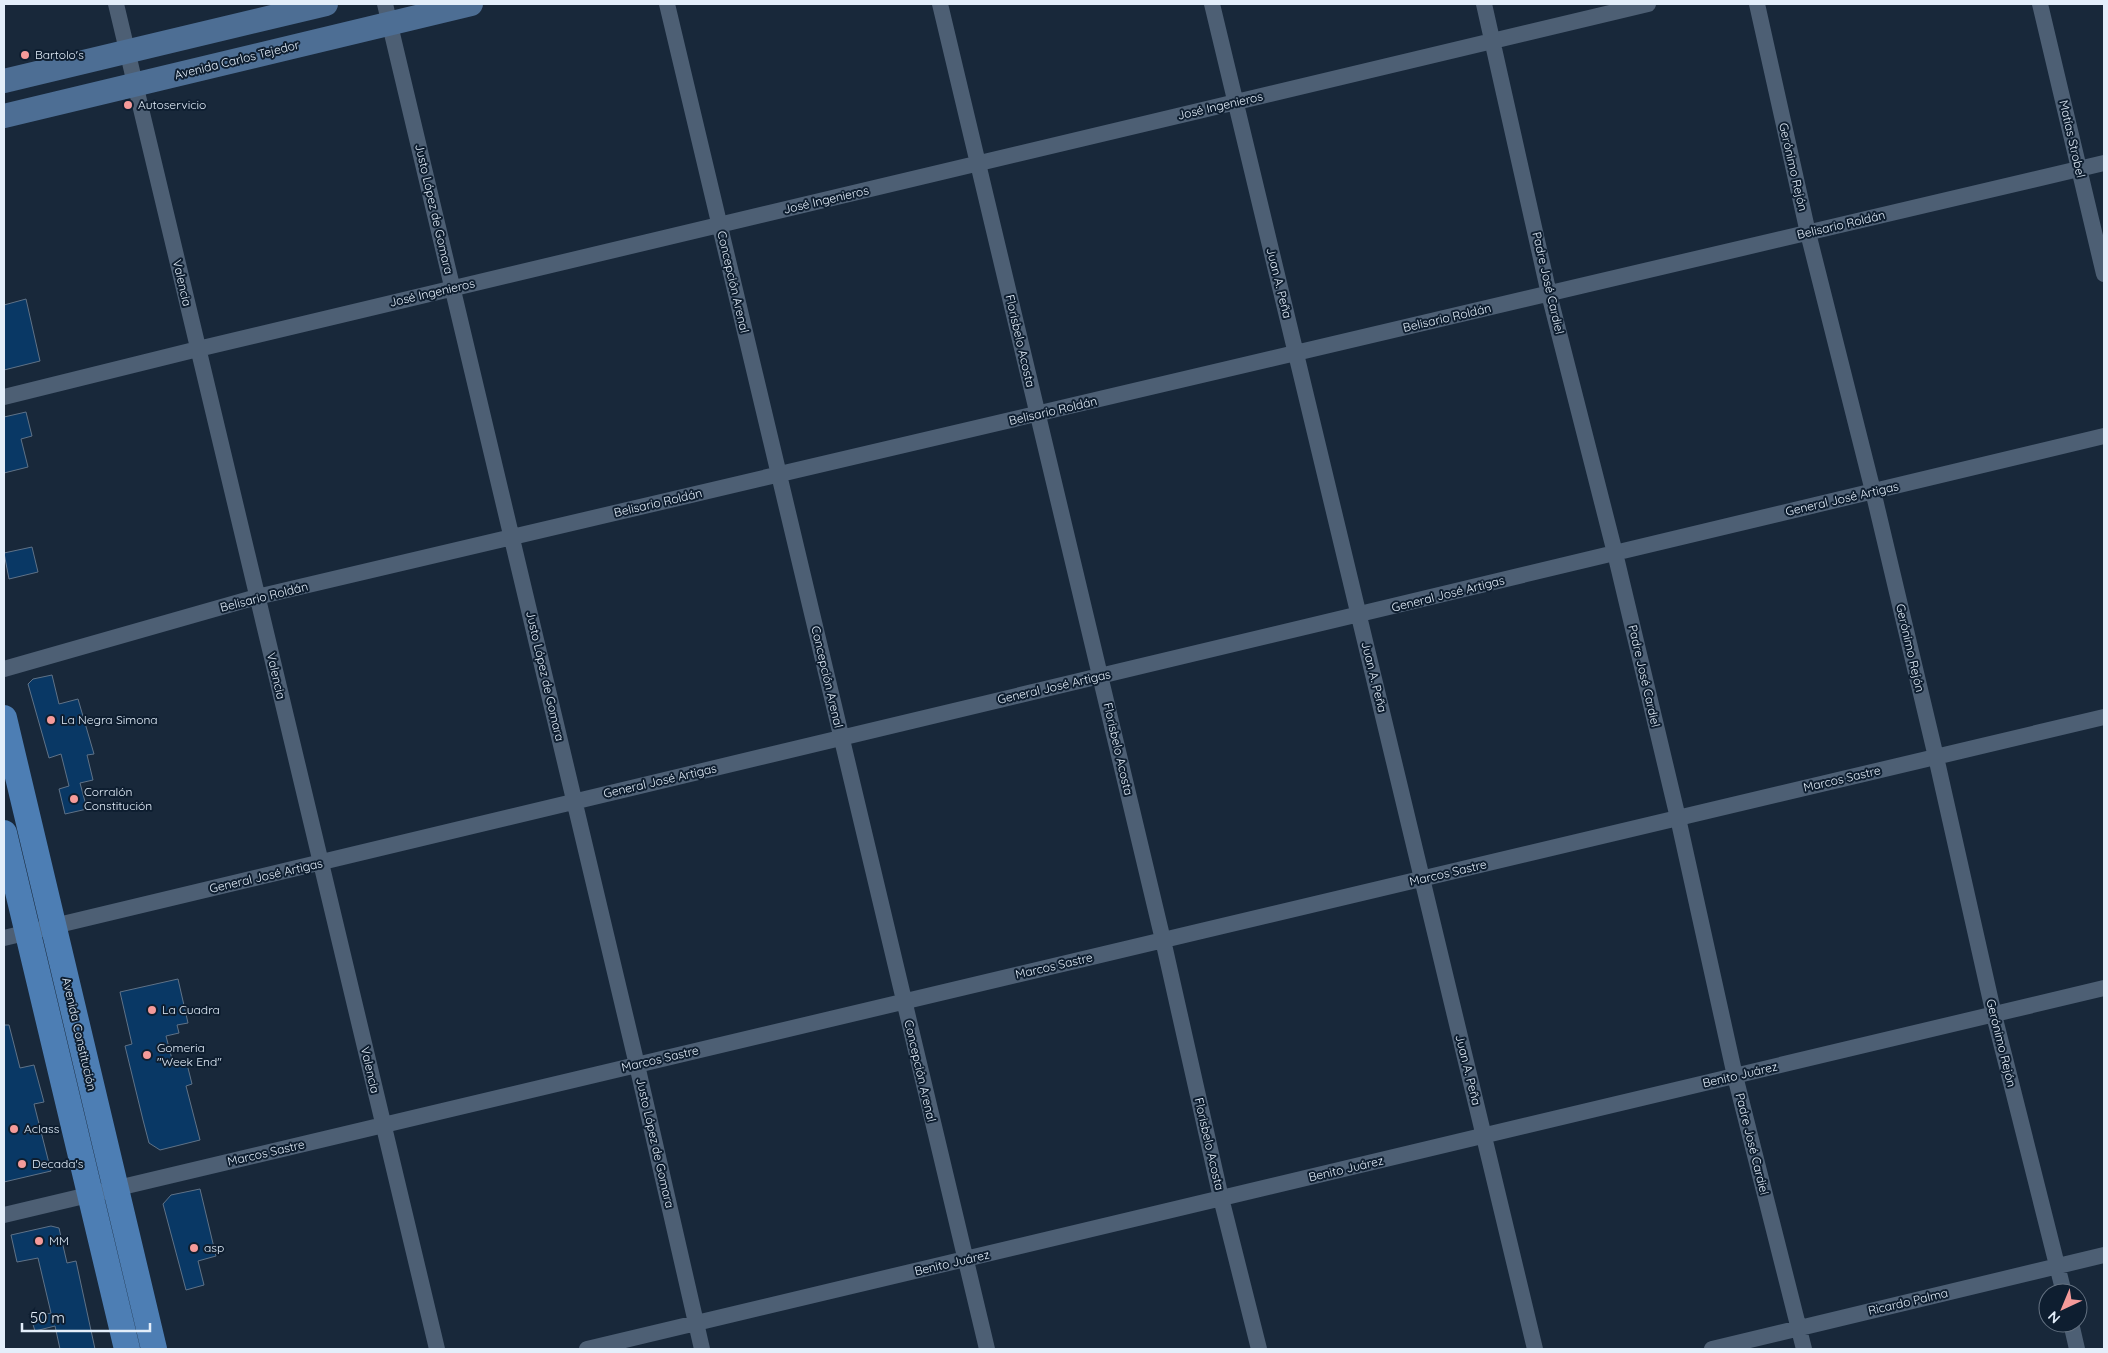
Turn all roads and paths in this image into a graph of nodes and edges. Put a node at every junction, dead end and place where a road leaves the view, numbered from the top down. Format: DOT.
graph roads {
  1 [pos="116,4"];
  2 [pos="326,4"];
  3 [pos="471,4"];
  4 [pos="667,4"];
  5 [pos="940,4"];
  6 [pos="1212,4"];
  7 [pos="1484,4"];
  8 [pos="1648,4"];
  9 [pos="1757,4"];
  10 [pos="2040,4"];
  11 [pos="387,14"];
  12 [pos="1493,41"];
  13 [pos="127,51"];
  14 [pos="4,81"];
  15 [pos="135,84"];
  16 [pos="1236,103"];
  17 [pos="4,116"];
  18 [pos="2104,163"];
  19 [pos="978,164"];
  20 [pos="2080,169"];
  21 [pos="720,225"];
  22 [pos="1808,233"];
  23 [pos="2104,274"];
  24 [pos="452,288"];
  25 [pos="1549,294"];
  26 [pos="198,349"];
  27 [pos="1296,354"];
  28 [pos="4,397"];
  29 [pos="1038,414"];
  30 [pos="2104,436"];
  31 [pos="779,475"];
  32 [pos="1873,491"];
  33 [pos="512,537"];
  34 [pos="1615,553"];
  35 [pos="258,597"];
  36 [pos="1359,615"];
  37 [pos="4,669"];
  38 [pos="1100,676"];
  39 [pos="2104,717"];
  40 [pos="4,718"];
  41 [pos="842,738"];
  42 [pos="1936,757"];
  43 [pos="575,802"];
  44 [pos="1678,818"];
  45 [pos="4,833"];
  46 [pos="321,863"];
  47 [pos="1422,880"];
  48 [pos="53,926"];
  49 [pos="16,936"];
  50 [pos="1163,940"];
  51 [pos="2104,988"];
  52 [pos="904,1002"];
  53 [pos="1994,1015"];
  54 [pos="637,1065"];
  55 [pos="1735,1076"];
  56 [pos="383,1125"];
  57 [pos="1484,1136"];
  58 [pos="116,1189"];
  59 [pos="90,1195"];
  60 [pos="1221,1198"];
  61 [pos="4,1215"];
  62 [pos="2104,1255"];
  63 [pos="965,1259"];
  64 [pos="2058,1266"];
  65 [pos="2062,1283"];
  66 [pos="696,1323"];
  67 [pos="1799,1328"];
  68 [pos="2073,1333"];
  69 [pos="127,1349"];
  70 [pos="154,1349"];
  71 [pos="437,1349"];
  72 [pos="587,1349"];
  73 [pos="702,1349"];
  74 [pos="987,1349"];
  75 [pos="1259,1349"];
  76 [pos="1535,1349"];
  77 [pos="1712,1349"];
  78 [pos="1804,1349"];
  79 [pos="2077,1349"];
  1 -- 13 [label="street, Valencia"];
  2 -- 13 [label="main road"];
  3 -- 11 [label="main road, Avenida Carlos Tejedor"];
  4 -- 21 [label="street, Concepción Arenal"];
  5 -- 19 [label="street, Florisbelo Acosta"];
  6 -- 16 [label="street, Juan A. Peña"];
  7 -- 12 [label="street, Padre José Cardiel"];
  8 -- 12 [label="street, José Ingenieros"];
  9 -- 22 [label="street, Gerónimo Rejón"];
  10 -- 20 [label="street, Matías Strobel"];
  11 -- 15 [label="main road, Avenida Carlos Tejedor"];
  11 -- 24 [label="street, Justo López de Gomara"];
  12 -- 16 [label="street, José Ingenieros"];
  12 -- 25 [label="street, Padre José Cardiel"];
  13 -- 14 [label="main road"];
  13 -- 15 [label="street, Valencia"];
  15 -- 17 [label="main road, Avenida Carlos Tejedor"];
  15 -- 26 [label="street, Valencia"];
  16 -- 19 [label="street, José Ingenieros"];
  16 -- 27 [label="street, Juan A. Peña"];
  18 -- 20 [label="street, Belisario Roldán"];
  19 -- 21 [label="street, José Ingenieros"];
  19 -- 29 [label="street, Florisbelo Acosta"];
  20 -- 22 [label="street, Belisario Roldán"];
  20 -- 23 [label="street, Matías Strobel"];
  21 -- 24 [label="street, José Ingenieros"];
  21 -- 31 [label="street, Concepción Arenal"];
  22 -- 25 [label="street, Belisario Roldán"];
  22 -- 32 [label="street, Gerónimo Rejón"];
  24 -- 26 [label="street, José Ingenieros"];
  24 -- 33 [label="street, Justo López de Gomara"];
  25 -- 27 [label="street, Belisario Roldán"];
  25 -- 34 [label="street, Padre José Cardiel"];
  26 -- 28 [label="street, José Ingenieros"];
  26 -- 35 [label="street, Valencia"];
  27 -- 29 [label="street, Belisario Roldán"];
  27 -- 36 [label="street, Juan A. Peña"];
  29 -- 31 [label="street, Belisario Roldán"];
  29 -- 38 [label="street, Florisbelo Acosta"];
  30 -- 32 [label="street, General José Artigas"];
  31 -- 33 [label="street, Belisario Roldán"];
  31 -- 41 [label="street, Concepción Arenal"];
  32 -- 34 [label="street, General José Artigas"];
  32 -- 42 [label="street, Gerónimo Rejón"];
  33 -- 35 [label="street, Belisario Roldán"];
  33 -- 43 [label="street, Justo López de Gomara"];
  34 -- 36 [label="street, General José Artigas"];
  34 -- 44 [label="street, Padre José Cardiel"];
  35 -- 37 [label="street, Belisario Roldán"];
  35 -- 46 [label="street, Valencia"];
  36 -- 38 [label="street, General José Artigas"];
  36 -- 47 [label="street, Juan A. Peña"];
  38 -- 41 [label="street, General José Artigas"];
  38 -- 50 [label="street, Florisbelo Acosta"];
  39 -- 42 [label="street, Marcos Sastre"];
  40 -- 48 [label="main road, Avenida Constitución"];
  41 -- 43 [label="street, General José Artigas"];
  41 -- 52 [label="street, Concepción Arenal"];
  42 -- 44 [label="street, Marcos Sastre"];
  42 -- 53 [label="street, Gerónimo Rejón"];
  43 -- 46 [label="street, General José Artigas"];
  43 -- 54 [label="street, Justo López de Gomara"];
  44 -- 47 [label="street, Marcos Sastre"];
  44 -- 55 [label="street, Padre José Cardiel"];
  45 -- 49 [label="main road"];
  46 -- 48 [label="street, General José Artigas"];
  46 -- 56 [label="street, Valencia"];
  47 -- 50 [label="street, Marcos Sastre"];
  47 -- 57 [label="street, Juan A. Peña"];
  48 -- 49 [label="street, General José Artigas"];
  48 -- 58 [label="main road, Avenida Constitución"];
  49 -- 59 [label="main road"];
  50 -- 52 [label="street, Marcos Sastre"];
  50 -- 60 [label="street, Florisbelo Acosta"];
  51 -- 53 [label="street, Benito Juárez"];
  52 -- 54 [label="street, Marcos Sastre"];
  52 -- 63 [label="street, Concepción Arenal"];
  53 -- 55 [label="street, Benito Juárez"];
  53 -- 64 [label="street, Gerónimo Rejón"];
  54 -- 56 [label="street, Marcos Sastre"];
  54 -- 66 [label="street, Justo López de Gomara"];
  55 -- 57 [label="street, Benito Juárez"];
  55 -- 67 [label="street, Padre José Cardiel"];
  56 -- 58 [label="street, Marcos Sastre"];
  56 -- 71 [label="street, Valencia"];
  57 -- 60 [label="street, Benito Juárez"];
  57 -- 76 [label="street, Juan A. Peña"];
  58 -- 59 [label="street, Marcos Sastre"];
  58 -- 70 [label="main road, Avenida Constitución"];
  59 -- 61 [label="street, Marcos Sastre"];
  59 -- 69 [label="main road"];
  60 -- 63 [label="street, Benito Juárez"];
  60 -- 75 [label="street, Florisbelo Acosta"];
  62 -- 64 [label="street, Ricardo Palma"];
  63 -- 66 [label="street, Benito Juárez"];
  63 -- 74 [label="street, Concepción Arenal"];
  64 -- 65 [label="street, Gerónimo Rejón"];
  64 -- 67 [label="street, Ricardo Palma"];
  66 -- 72 [label="street, Benito Juárez"];
  66 -- 73 [label="street, Justo López de Gomara"];
  67 -- 77 [label="street, Ricardo Palma"];
  67 -- 78 [label="street, Padre José Cardiel"];
  68 -- 79 [label="street"];
}
